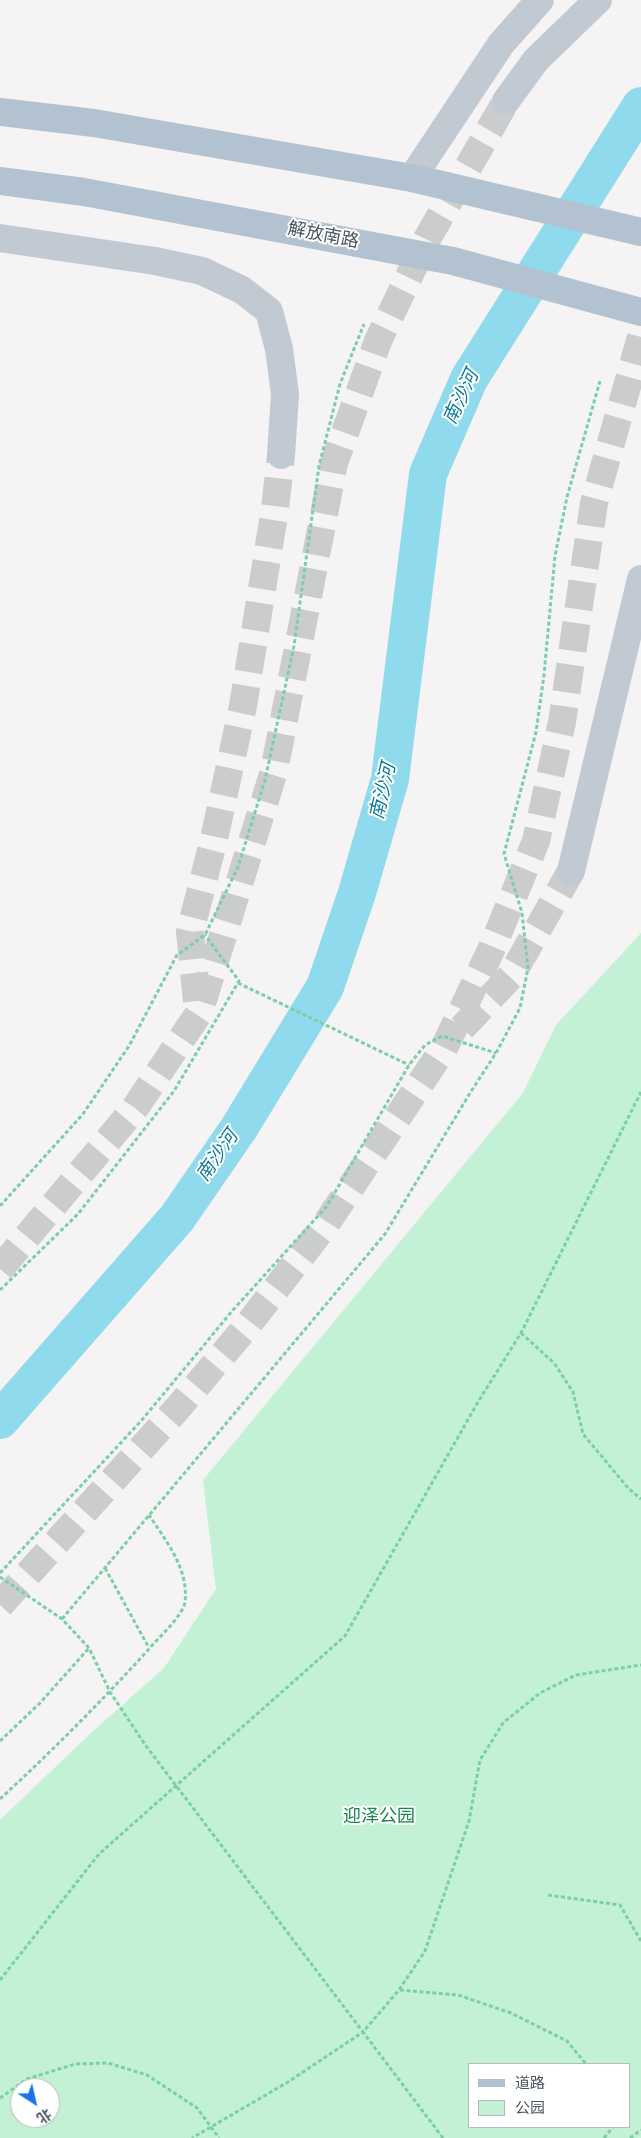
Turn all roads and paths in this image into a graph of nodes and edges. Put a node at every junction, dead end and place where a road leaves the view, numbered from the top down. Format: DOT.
graph roads {
  1 [pos="540,0"];
  2 [pos="598,0"];
  3 [pos="506,102"];
  4 [pos="0,112"];
  5 [pos="412,178"];
  6 [pos="0,181"];
  7 [pos="641,232"];
  8 [pos="0,238"];
  9 [pos="641,312"];
  10 [pos="364,324"];
  11 [pos="600,381"];
  12 [pos="281,454"];
  13 [pos="641,579"];
  14 [pos="571,871"];
  15 [pos="205,935"];
  16 [pos="238,983"];
  17 [pos="496,1054"];
  18 [pos="409,1065"];
  19 [pos="641,1092"];
  20 [pos="0,1206"];
  21 [pos="0,1290"];
  22 [pos="521,1333"];
  23 [pos="641,1500"];
  24 [pos="149,1515"];
  25 [pos="105,1568"];
  26 [pos="0,1575"];
  27 [pos="62,1618"];
  28 [pos="89,1648"];
  29 [pos="149,1648"];
  30 [pos="641,1665"];
  31 [pos="110,1692"];
  32 [pos="0,1741"];
  33 [pos="176,1785"];
  34 [pos="0,1799"];
  35 [pos="548,1894"];
  36 [pos="641,1941"];
  37 [pos="0,1980"];
  38 [pos="399,1990"];
  39 [pos="364,2032"];
  40 [pos="585,2063"];
  41 [pos="0,2098"];
  42 [pos="211,2127"];
  43 [pos="612,2128"];
  44 [pos="641,2130"];
  45 [pos="192,2138"];
  46 [pos="220,2138"];
  47 [pos="443,2138"];
  48 [pos="604,2138"];
  49 [pos="630,2138"];
  1 -- 5 [label="street"];
  2 -- 3 [label="street"];
  4 -- 5 [label="main road"];
  5 -- 7 [label="main road"];
  6 -- 9 [label="main road, 解放南路"];
  8 -- 12 [label="street"];
  10 -- 15 [label="path"];
  11 -- 17 [label="path"];
  13 -- 14 [label="street"];
  15 -- 16 [label="path"];
  15 -- 20 [label="path"];
  16 -- 18 [label="path"];
  16 -- 21 [label="path"];
  17 -- 18 [label="path"];
  17 -- 24 [label="path"];
  18 -- 26 [label="path"];
  19 -- 22 [label="path"];
  22 -- 23 [label="path"];
  22 -- 33 [label="path"];
  24 -- 25 [label="path"];
  24 -- 29 [label="path"];
  25 -- 27 [label="path"];
  25 -- 29 [label="path"];
  26 -- 27 [label="path"];
  27 -- 28 [label="path"];
  28 -- 31 [label="path"];
  28 -- 32 [label="path"];
  29 -- 31 [label="path"];
  30 -- 38 [label="path"];
  31 -- 33 [label="path"];
  31 -- 34 [label="path"];
  33 -- 37 [label="path"];
  33 -- 39 [label="path"];
  35 -- 36 [label="path"];
  38 -- 39 [label="path"];
  38 -- 40 [label="path"];
  39 -- 42 [label="path"];
  39 -- 47 [label="path"];
  41 -- 42 [label="path"];
  42 -- 45 [label="path"];
  42 -- 46 [label="path"];
  43 -- 48 [label="path"];
  44 -- 49 [label="path"];
}
